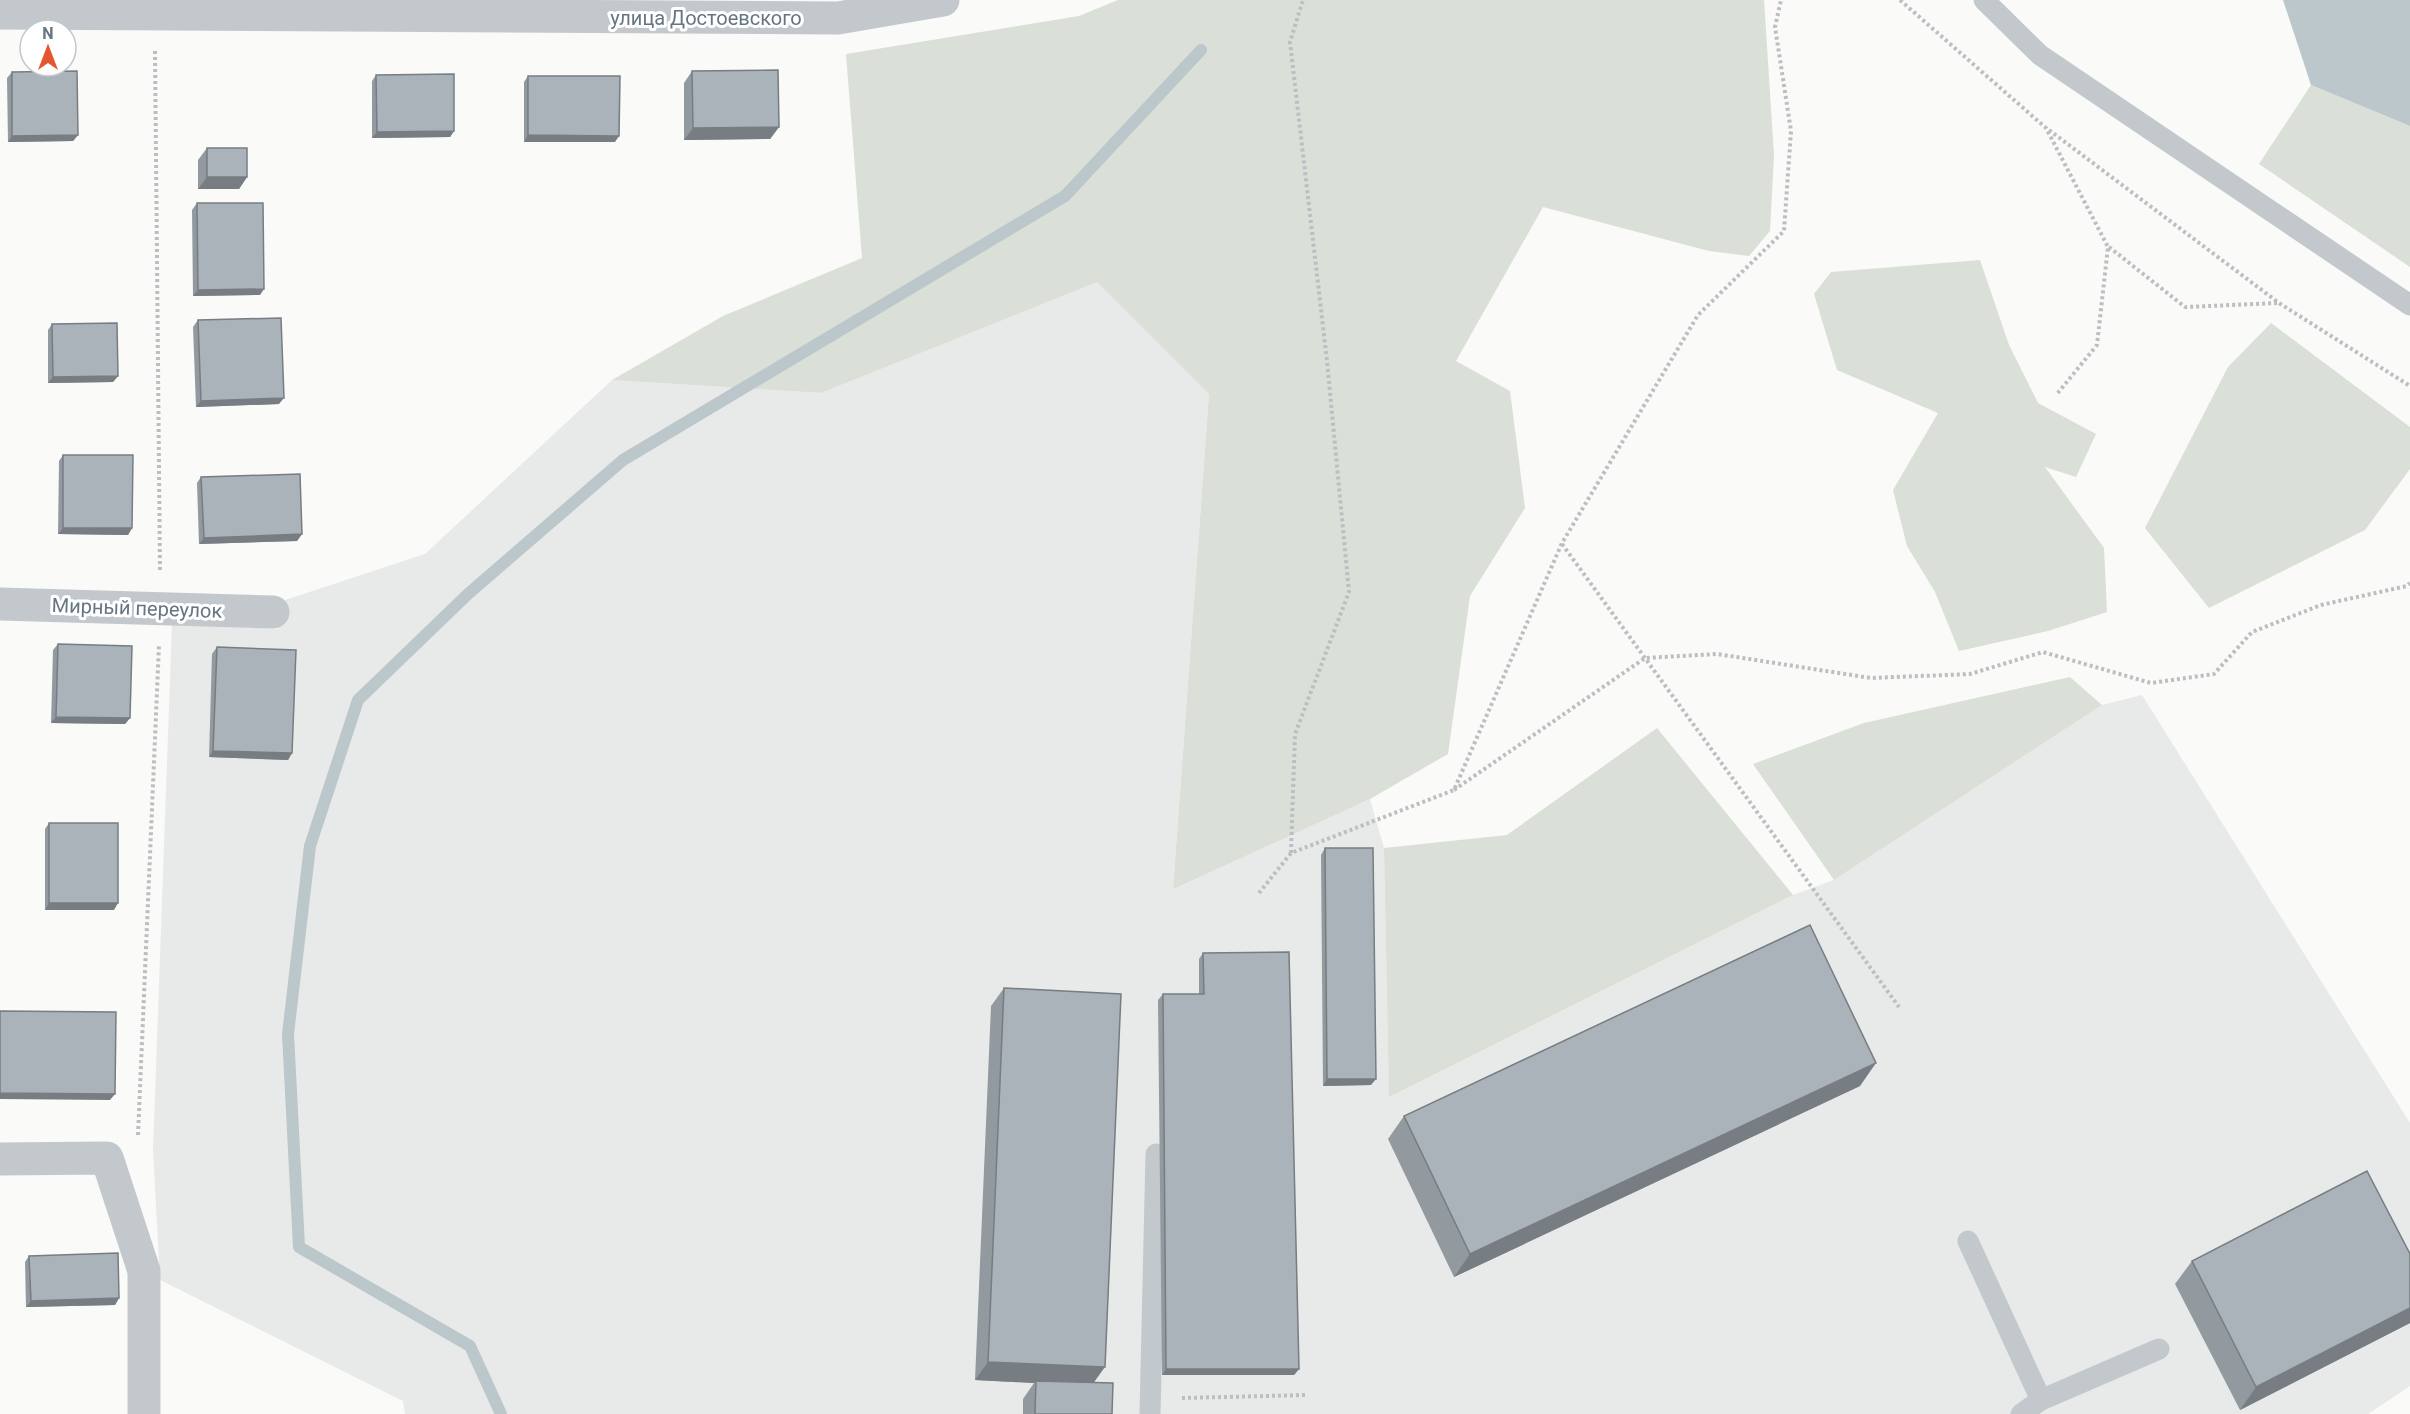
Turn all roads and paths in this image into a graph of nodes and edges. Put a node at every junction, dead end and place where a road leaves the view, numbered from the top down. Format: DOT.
graph roads {
  1 [pos="943,0"];
  2 [pos="1303,0"];
  3 [pos="1781,0"];
  4 [pos="1900,0"];
  5 [pos="1984,0"];
  6 [pos="299,8"];
  7 [pos="0,13"];
  8 [pos="2046,128"];
  9 [pos="2108,247"];
  10 [pos="2279,303"];
  11 [pos="2410,305"];
  12 [pos="2410,386"];
  13 [pos="2057,394"];
  14 [pos="1562,543"];
  15 [pos="2410,583"];
  16 [pos="0,604"];
  17 [pos="273,612"];
  18 [pos="1645,658"];
  19 [pos="1454,790"];
  20 [pos="1291,853"];
  21 [pos="1259,893"];
  22 [pos="1899,1007"];
  23 [pos="1156,1154"];
  24 [pos="0,1159"];
  25 [pos="1968,1241"];
  26 [pos="2160,1349"];
  27 [pos="1307,1395"];
  28 [pos="1176,1398"];
  29 [pos="2041,1400"];
  30 [pos="144,1414"];
  31 [pos="1150,1414"];
  32 [pos="2021,1414"];
  1 -- 6 [label="street, улица Достоевского"];
  2 -- 20 [label="path"];
  3 -- 14 [label="path"];
  4 -- 8 [label="path"];
  5 -- 11 [label="lane"];
  6 -- 7 [label="street, улица Достоевского"];
  8 -- 9 [label="path"];
  8 -- 10 [label="path"];
  9 -- 10 [label="path"];
  9 -- 13 [label="path"];
  10 -- 12 [label="path"];
  14 -- 18 [label="path"];
  14 -- 19 [label="path"];
  15 -- 18 [label="path"];
  16 -- 17 [label="street, Мирный переулок"];
  18 -- 19 [label="path"];
  18 -- 22 [label="path"];
  19 -- 20 [label="path"];
  20 -- 21 [label="path"];
  23 -- 31 [label="lane"];
  24 -- 30 [label="street"];
  25 -- 29 [label="lane"];
  26 -- 29 [label="lane"];
  27 -- 28 [label="path"];
  29 -- 32 [label="lane"];
}
